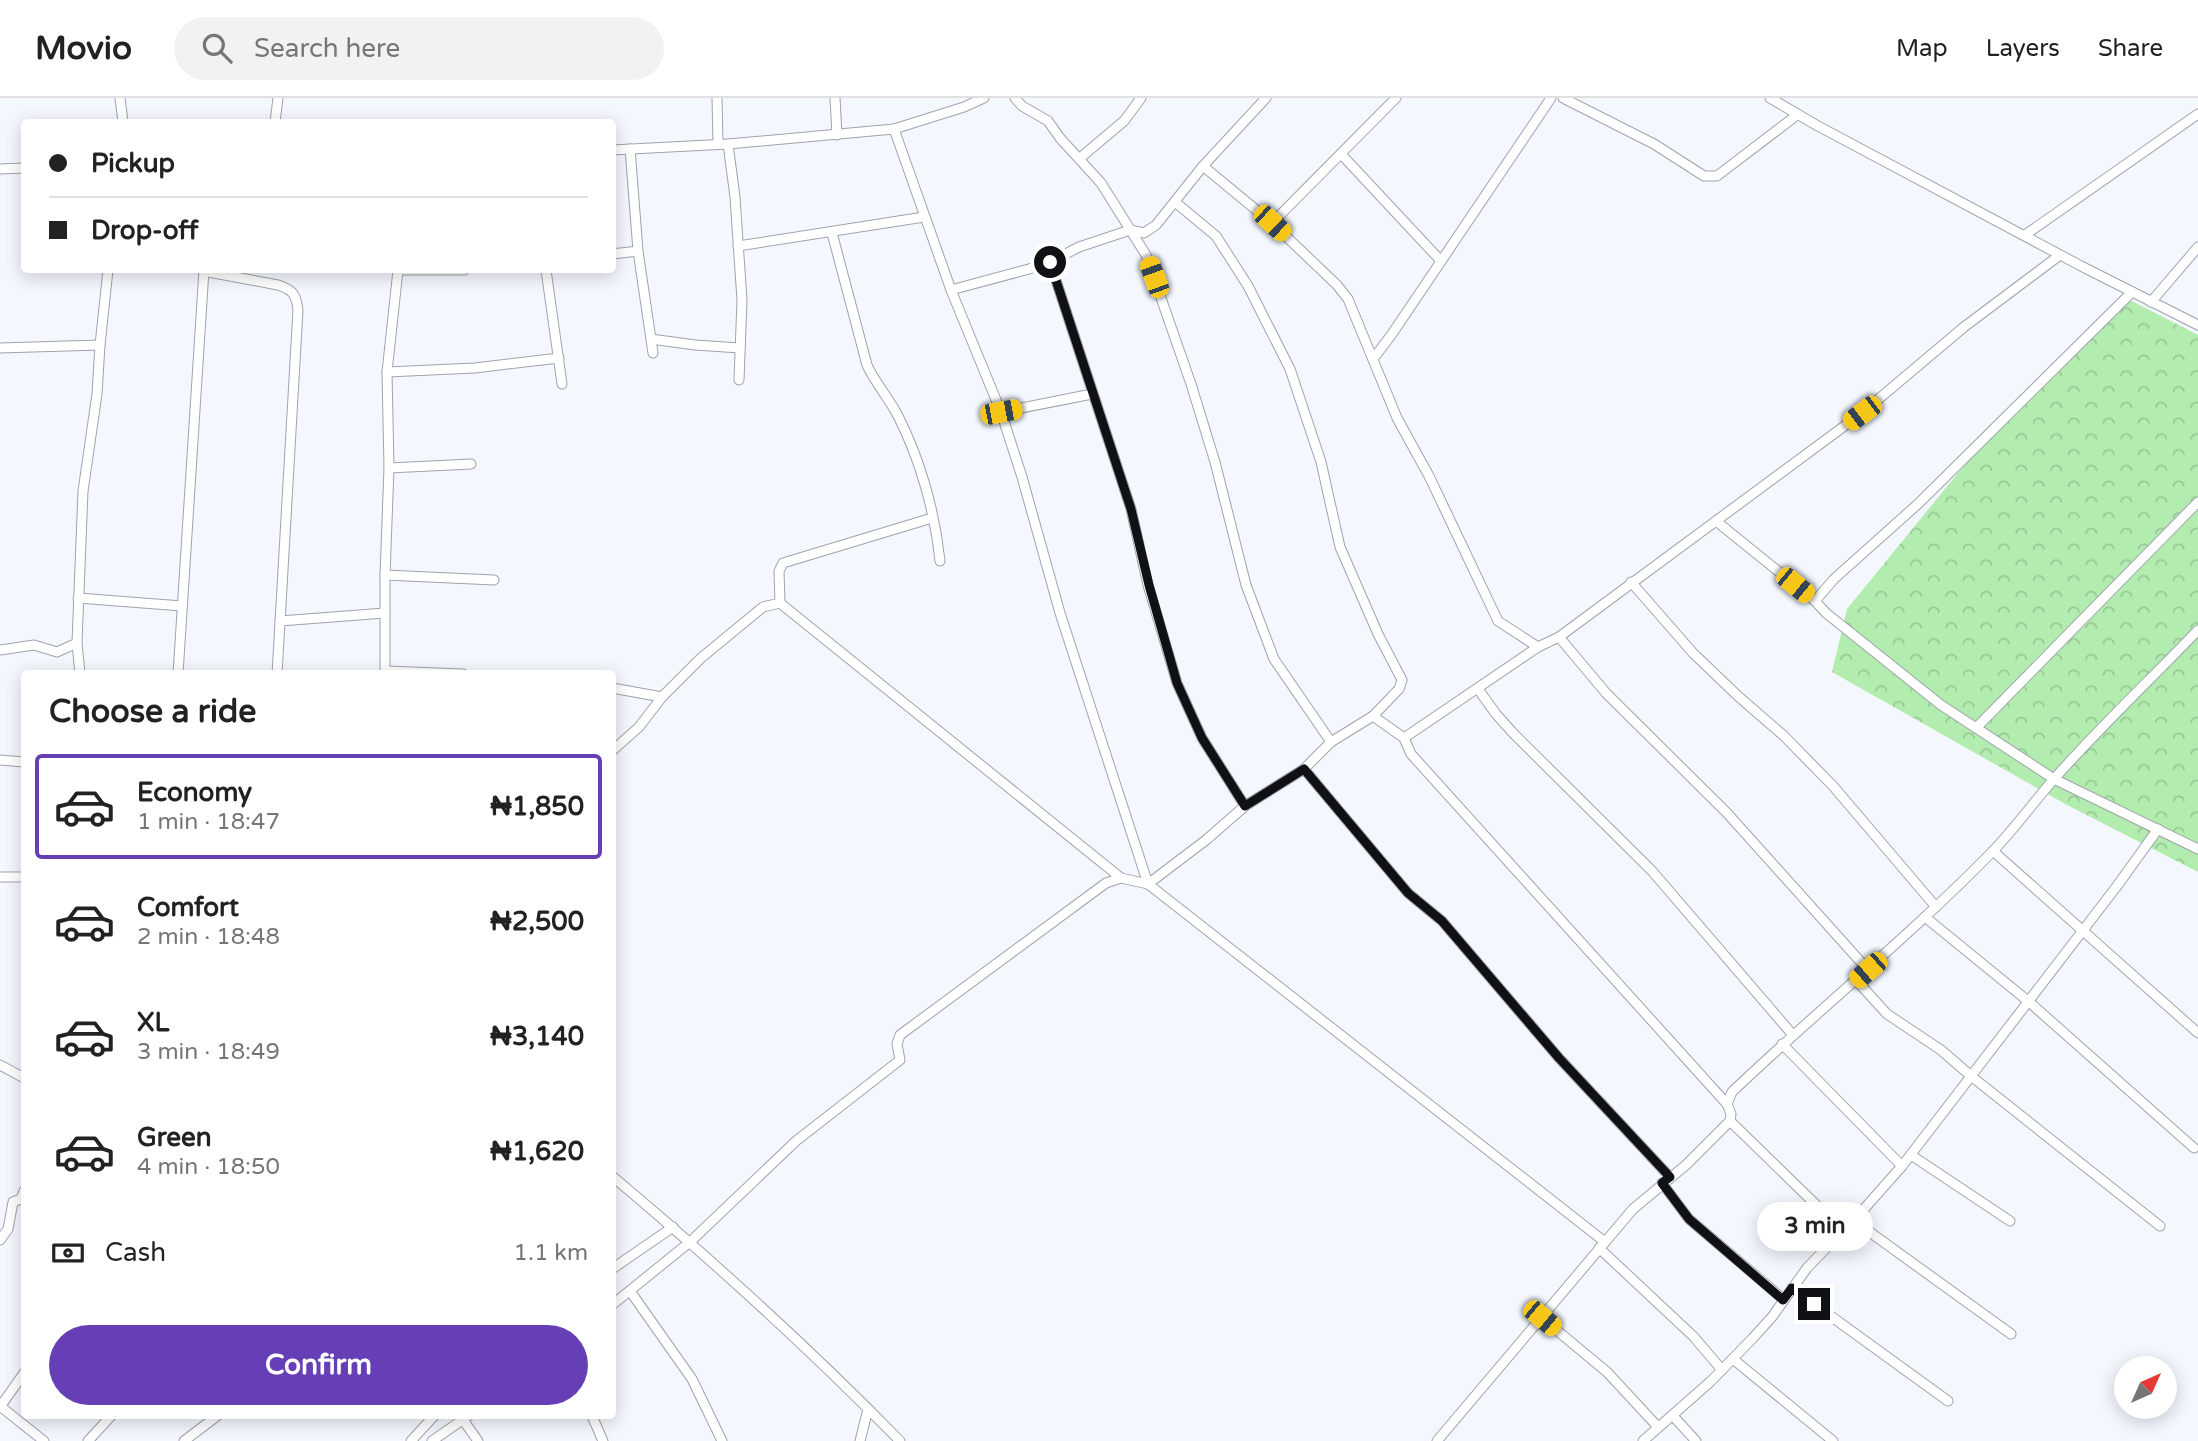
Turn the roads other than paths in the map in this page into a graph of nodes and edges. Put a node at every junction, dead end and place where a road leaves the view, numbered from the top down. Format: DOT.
graph roads {
  1 [pos="120,98"];
  2 [pos="278,98"];
  3 [pos="718,98"];
  4 [pos="835,98"];
  5 [pos="984,98"];
  6 [pos="1015,98"];
  7 [pos="1141,98"];
  8 [pos="1266,98"];
  9 [pos="1396,98"];
  10 [pos="1551,98"];
  11 [pos="1563,98"];
  12 [pos="1770,98"];
  13 [pos="2198,114"];
  14 [pos="1797,115"];
  15 [pos="123,119"];
  16 [pos="275,119"];
  17 [pos="894,129"];
  18 [pos="837,135"];
  19 [pos="723,144"];
  20 [pos="630,149"];
  21 [pos="616,150"];
  22 [pos="1341,153"];
  23 [pos="1080,158"];
  24 [pos="1203,166"];
  25 [pos="21,168"];
  26 [pos="0,169"];
  27 [pos="1175,202"];
  28 [pos="924,217"];
  29 [pos="1272,223"];
  30 [pos="1130,230"];
  31 [pos="832,233"];
  32 [pos="2025,235"];
  33 [pos="738,246"];
  34 [pos="2198,247"];
  35 [pos="638,251"];
  36 [pos="616,254"];
  37 [pos="2060,255"];
  38 [pos="1441,261"];
  39 [pos="1050,262"];
  40 [pos="108,273"];
  41 [pos="203,273"];
  42 [pos="218,273"];
  43 [pos="398,273"];
  44 [pos="546,273"];
  45 [pos="951,290"];
  46 [pos="2132,292"];
  47 [pos="2151,302"];
  48 [pos="2198,325"];
  49 [pos="651,339"];
  50 [pos="100,345"];
  51 [pos="0,348"];
  52 [pos="740,348"];
  53 [pos="653,353"];
  54 [pos="558,358"];
  55 [pos="1373,359"];
  56 [pos="387,373"];
  57 [pos="739,380"];
  58 [pos="562,384"];
  59 [pos="1093,394"];
  60 [pos="1001,412"];
  61 [pos="471,464"];
  62 [pos="389,468"];
  63 [pos="2198,502"];
  64 [pos="932,518"];
  65 [pos="1716,521"];
  66 [pos="940,561"];
  67 [pos="386,576"];
  68 [pos="494,580"];
  69 [pos="1631,582"];
  70 [pos="78,598"];
  71 [pos="1815,601"];
  72 [pos="780,603"];
  73 [pos="182,606"];
  74 [pos="385,613"];
  75 [pos="280,621"];
  76 [pos="2198,630"];
  77 [pos="1559,637"];
  78 [pos="77,643"];
  79 [pos="1538,648"];
  80 [pos="0,650"];
  81 [pos="80,670"];
  82 [pos="178,670"];
  83 [pos="276,670"];
  84 [pos="386,670"];
  85 [pos="616,689"];
  86 [pos="1478,689"];
  87 [pos="662,697"];
  88 [pos="1373,716"];
  89 [pos="1976,728"];
  90 [pos="1404,738"];
  91 [pos="1331,742"];
  92 [pos="616,747"];
  93 [pos="0,760"];
  94 [pos="21,762"];
  95 [pos="1304,769"];
  96 [pos="2054,779"];
  97 [pos="1245,806"];
  98 [pos="2158,829"];
  99 [pos="2198,849"];
  100 [pos="1993,851"];
  101 [pos="0,877"];
  102 [pos="21,877"];
  103 [pos="1121,878"];
  104 [pos="1148,884"];
  105 [pos="1936,907"];
  106 [pos="1925,917"];
  107 [pos="2083,931"];
  108 [pos="1868,970"];
  109 [pos="1856,980"];
  110 [pos="2028,1000"];
  111 [pos="2198,1033"];
  112 [pos="1792,1034"];
  113 [pos="1782,1044"];
  114 [pos="0,1065"];
  115 [pos="21,1076"];
  116 [pos="1971,1076"];
  117 [pos="1727,1104"];
  118 [pos="1730,1121"];
  119 [pos="2194,1148"];
  120 [pos="1911,1155"];
  121 [pos="1902,1166"];
  122 [pos="616,1180"];
  123 [pos="1666,1180"];
  124 [pos="21,1197"];
  125 [pos="1853,1220"];
  126 [pos="2010,1221"];
  127 [pos="2160,1226"];
  128 [pos="673,1227"];
  129 [pos="1843,1231"];
  130 [pos="0,1240"];
  131 [pos="690,1242"];
  132 [pos="1602,1245"];
  133 [pos="616,1266"];
  134 [pos="1792,1288"];
  135 [pos="630,1291"];
  136 [pos="1783,1300"];
  137 [pos="616,1301"];
  138 [pos="1542,1318"];
  139 [pos="2011,1334"];
  140 [pos="1733,1359"];
  141 [pos="1722,1370"];
  142 [pos="21,1377"];
  143 [pos="1948,1401"];
  144 [pos="0,1406"];
  145 [pos="868,1409"];
  146 [pos="1673,1416"];
  147 [pos="108,1419"];
  148 [pos="213,1419"];
  149 [pos="431,1419"];
  150 [pos="461,1419"];
  151 [pos="465,1419"];
  152 [pos="593,1419"];
  153 [pos="1658,1427"];
  154 [pos="44,1441"];
  155 [pos="88,1441"];
  156 [pos="184,1441"];
  157 [pos="411,1441"];
  158 [pos="432,1441"];
  159 [pos="478,1441"];
  160 [pos="603,1441"];
  161 [pos="722,1441"];
  162 [pos="860,1441"];
  163 [pos="900,1441"];
  164 [pos="1437,1441"];
  165 [pos="1643,1441"];
  166 [pos="1696,1441"];
  167 [pos="1833,1441"];
  1 -- 15 [label="street"];
  2 -- 16 [label="street"];
  3 -- 19 [label="street"];
  4 -- 18 [label="street"];
  5 -- 17 [label="street"];
  6 -- 23 [label="street"];
  7 -- 23 [label="street"];
  8 -- 24 [label="street"];
  9 -- 22 [label="street"];
  10 -- 38 [label="street"];
  11 -- 14 [label="street"];
  12 -- 14 [label="street"];
  13 -- 32 [label="street"];
  14 -- 32 [label="street"];
  17 -- 18 [label="street"];
  17 -- 28 [label="street"];
  18 -- 19 [label="street"];
  19 -- 20 [label="street"];
  19 -- 33 [label="street"];
  20 -- 21 [label="street"];
  20 -- 35 [label="street"];
  22 -- 29 [label="street"];
  22 -- 38 [label="street"];
  23 -- 30 [label="street"];
  24 -- 27 [label="street"];
  24 -- 29 [label="street"];
  25 -- 26 [label="street"];
  27 -- 30 [label="street"];
  27 -- 88 [label="street"];
  28 -- 31 [label="street"];
  28 -- 45 [label="street"];
  29 -- 55 [label="street"];
  30 -- 39 [label="street"];
  30 -- 91 [label="street"];
  31 -- 33 [label="street"];
  31 -- 64 [label="street"];
  32 -- 37 [label="street"];
  33 -- 52 [label="street"];
  34 -- 47 [label="street"];
  35 -- 36 [label="street"];
  35 -- 49 [label="street"];
  37 -- 46 [label="street"];
  37 -- 65 [label="street"];
  38 -- 55 [label="street"];
  39 -- 45 [label="street"];
  39 -- 59 [label="street"];
  40 -- 50 [label="street"];
  41 -- 73 [label="street"];
  42 -- 75 [label="street"];
  43 -- 56 [label="street"];
  44 -- 54 [label="street"];
  45 -- 60 [label="street"];
  46 -- 47 [label="street"];
  46 -- 71 [label="street"];
  47 -- 48 [label="street"];
  49 -- 52 [label="street"];
  49 -- 53 [label="street"];
  50 -- 51 [label="street"];
  50 -- 70 [label="street"];
  52 -- 57 [label="street"];
  54 -- 56 [label="street"];
  54 -- 58 [label="street"];
  55 -- 79 [label="street"];
  56 -- 62 [label="street"];
  59 -- 60 [label="street"];
  59 -- 97 [label="street"];
  60 -- 104 [label="street"];
  61 -- 62 [label="street"];
  62 -- 67 [label="street"];
  63 -- 89 [label="street"];
  64 -- 66 [label="street"];
  64 -- 72 [label="street"];
  65 -- 69 [label="street"];
  65 -- 71 [label="street"];
  67 -- 68 [label="street"];
  67 -- 74 [label="street"];
  69 -- 77 [label="street"];
  69 -- 105 [label="street"];
  70 -- 73 [label="street"];
  70 -- 78 [label="street"];
  71 -- 89 [label="street"];
  72 -- 87 [label="street"];
  72 -- 103 [label="street"];
  73 -- 82 [label="street"];
  74 -- 75 [label="street"];
  74 -- 84 [label="street"];
  75 -- 83 [label="street"];
  76 -- 96 [label="street"];
  77 -- 79 [label="street"];
  77 -- 108 [label="street"];
  78 -- 80 [label="street"];
  78 -- 81 [label="street"];
  79 -- 86 [label="street"];
  85 -- 87 [label="street"];
  86 -- 90 [label="street"];
  86 -- 112 [label="street"];
  87 -- 92 [label="street"];
  88 -- 90 [label="street"];
  88 -- 91 [label="street"];
  89 -- 96 [label="street"];
  90 -- 117 [label="street"];
  91 -- 95 [label="street"];
  93 -- 94 [label="street"];
  95 -- 97 [label="street"];
  95 -- 123 [label="street"];
  96 -- 98 [label="street"];
  96 -- 100 [label="street"];
  97 -- 104 [label="street"];
  98 -- 99 [label="street"];
  98 -- 107 [label="street"];
  100 -- 105 [label="street"];
  100 -- 107 [label="street"];
  101 -- 102 [label="street"];
  103 -- 104 [label="street"];
  103 -- 131 [label="street"];
  104 -- 132 [label="street"];
  105 -- 106 [label="street"];
  106 -- 108 [label="street"];
  106 -- 110 [label="street"];
  107 -- 110 [label="street"];
  107 -- 111 [label="street"];
  108 -- 109 [label="street"];
  109 -- 112 [label="street"];
  109 -- 116 [label="street"];
  110 -- 116 [label="street"];
  110 -- 119 [label="street"];
  112 -- 113 [label="street"];
  113 -- 117 [label="street"];
  113 -- 121 [label="street"];
  114 -- 115 [label="street"];
  116 -- 120 [label="street"];
  116 -- 127 [label="street"];
  117 -- 118 [label="street"];
  118 -- 123 [label="street"];
  118 -- 129 [label="street"];
  120 -- 121 [label="street"];
  120 -- 126 [label="street"];
  121 -- 125 [label="street"];
  122 -- 128 [label="street"];
  123 -- 132 [label="street"];
  123 -- 136 [label="street"];
  124 -- 130 [label="street"];
  125 -- 129 [label="street"];
  125 -- 139 [label="street"];
  128 -- 131 [label="street"];
  128 -- 133 [label="street"];
  129 -- 134 [label="street"];
  131 -- 135 [label="street"];
  131 -- 145 [label="street"];
  132 -- 138 [label="street"];
  132 -- 141 [label="street"];
  134 -- 136 [label="street"];
  134 -- 143 [label="street"];
  135 -- 137 [label="street"];
  135 -- 161 [label="street"];
  136 -- 140 [label="street"];
  138 -- 153 [label="street"];
  138 -- 164 [label="street"];
  140 -- 141 [label="street"];
  140 -- 167 [label="street"];
  141 -- 146 [label="street"];
  142 -- 144 [label="street"];
  144 -- 154 [label="street"];
  145 -- 162 [label="street"];
  145 -- 163 [label="street"];
  146 -- 153 [label="street"];
  146 -- 166 [label="street"];
  147 -- 155 [label="street"];
  148 -- 156 [label="street"];
  149 -- 157 [label="street"];
  150 -- 158 [label="street"];
  151 -- 159 [label="street"];
  152 -- 160 [label="street"];
  153 -- 165 [label="street"];
}
